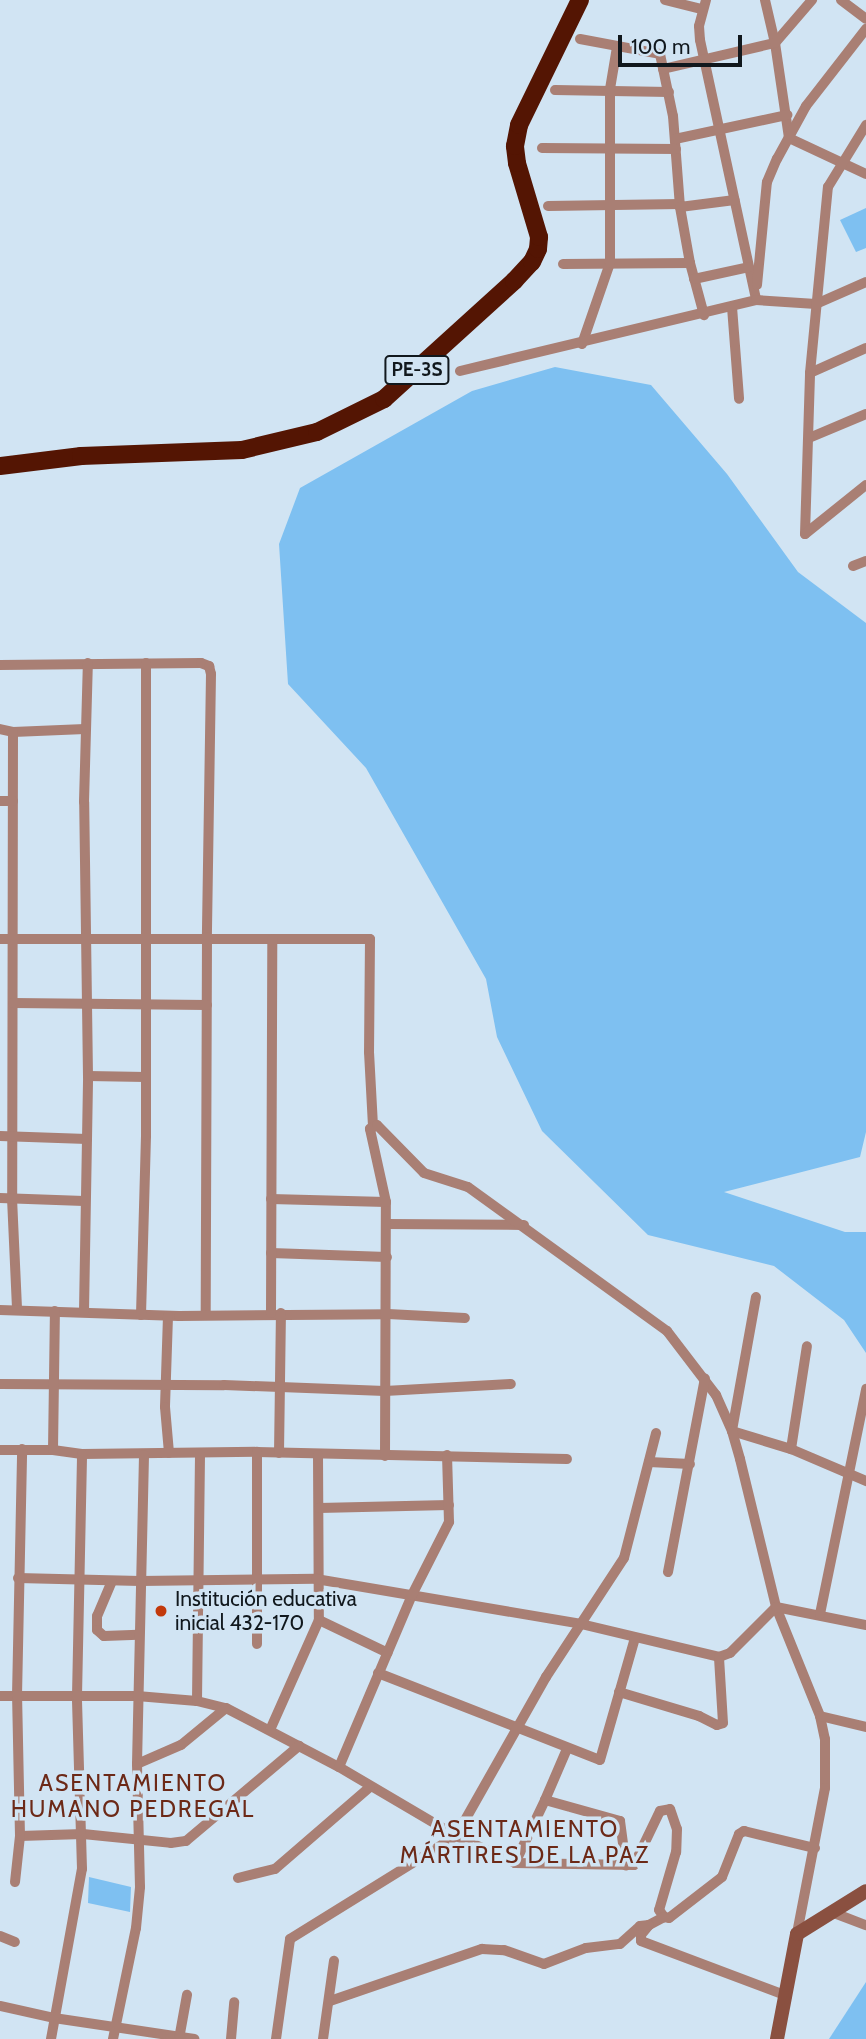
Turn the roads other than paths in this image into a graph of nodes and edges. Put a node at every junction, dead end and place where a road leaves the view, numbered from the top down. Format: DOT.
graph roads {
  1 [pos="580,0"];
  2 [pos="665,0"];
  3 [pos="765,0"];
  4 [pos="812,0"];
  5 [pos="841,0"];
  6 [pos="704,5"];
  7 [pos="866,19"];
  8 [pos="866,29"];
  9 [pos="580,39"];
  10 [pos="775,43"];
  11 [pos="617,47"];
  12 [pos="706,58"];
  13 [pos="663,69"];
  14 [pos="610,89"];
  15 [pos="555,90"];
  16 [pos="668,92"];
  17 [pos="787,115"];
  18 [pos="866,125"];
  19 [pos="721,128"];
  20 [pos="789,138"];
  21 [pos="675,144"];
  22 [pos="610,147"];
  23 [pos="542,148"];
  24 [pos="840,163"];
  25 [pos="866,174"];
  26 [pos="735,200"];
  27 [pos="610,204"];
  28 [pos="548,206"];
  29 [pos="680,206"];
  30 [pos="610,263"];
  31 [pos="690,263"];
  32 [pos="563,264"];
  33 [pos="750,267"];
  34 [pos="694,279"];
  35 [pos="866,282"];
  36 [pos="756,300"];
  37 [pos="816,304"];
  38 [pos="732,307"];
  39 [pos="704,315"];
  40 [pos="582,344"];
  41 [pos="866,348"];
  42 [pos="460,371"];
  43 [pos="810,373"];
  44 [pos="739,399"];
  45 [pos="866,414"];
  46 [pos="810,438"];
  47 [pos="0,466"];
  48 [pos="866,485"];
  49 [pos="866,561"];
  50 [pos="853,566"];
  51 [pos="88,663"];
  52 [pos="146,663"];
  53 [pos="0,665"];
  54 [pos="0,729"];
  55 [pos="85,729"];
  56 [pos="13,732"];
  57 [pos="0,801"];
  58 [pos="13,801"];
  59 [pos="206,937"];
  60 [pos="0,939"];
  61 [pos="13,939"];
  62 [pos="146,939"];
  63 [pos="272,939"];
  64 [pos="86,940"];
  65 [pos="13,1003"];
  66 [pos="87,1005"];
  67 [pos="207,1005"];
  68 [pos="145,1006"];
  69 [pos="88,1076"];
  70 [pos="146,1077"];
  71 [pos="373,1125"];
  72 [pos="0,1136"];
  73 [pos="13,1136"];
  74 [pos="87,1139"];
  75 [pos="0,1198"];
  76 [pos="12,1198"];
  77 [pos="271,1199"];
  78 [pos="84,1201"];
  79 [pos="386,1202"];
  80 [pos="386,1224"];
  81 [pos="524,1225"];
  82 [pos="271,1253"];
  83 [pos="387,1257"];
  84 [pos="756,1297"];
  85 [pos="0,1310"];
  86 [pos="17,1310"];
  87 [pos="55,1311"];
  88 [pos="83,1311"];
  89 [pos="276,1313"];
  90 [pos="388,1314"];
  91 [pos="141,1315"];
  92 [pos="206,1315"];
  93 [pos="168,1316"];
  94 [pos="466,1318"];
  95 [pos="807,1346"];
  96 [pos="705,1378"];
  97 [pos="56,1383"];
  98 [pos="0,1384"];
  99 [pos="166,1384"];
  100 [pos="511,1384"];
  101 [pos="278,1388"];
  102 [pos="866,1389"];
  103 [pos="385,1391"];
  104 [pos="732,1431"];
  105 [pos="656,1433"];
  106 [pos="22,1449"];
  107 [pos="791,1449"];
  108 [pos="0,1450"];
  109 [pos="53,1450"];
  110 [pos="257,1452"];
  111 [pos="169,1453"];
  112 [pos="279,1453"];
  113 [pos="82,1454"];
  114 [pos="200,1454"];
  115 [pos="144,1455"];
  116 [pos="318,1455"];
  117 [pos="447,1455"];
  118 [pos="385,1456"];
  119 [pos="567,1459"];
  120 [pos="649,1462"];
  121 [pos="690,1464"];
  122 [pos="848,1474"];
  123 [pos="866,1481"];
  124 [pos="449,1505"];
  125 [pos="319,1507"];
  126 [pos="668,1572"];
  127 [pos="79,1577"];
  128 [pos="18,1578"];
  129 [pos="316,1578"];
  130 [pos="198,1580"];
  131 [pos="259,1580"];
  132 [pos="112,1581"];
  133 [pos="140,1581"];
  134 [pos="412,1595"];
  135 [pos="776,1607"];
  136 [pos="820,1614"];
  137 [pos="318,1620"];
  138 [pos="581,1624"];
  139 [pos="866,1625"];
  140 [pos="97,1630"];
  141 [pos="77,1635"];
  142 [pos="138,1635"];
  143 [pos="635,1639"];
  144 [pos="257,1644"];
  145 [pos="388,1653"];
  146 [pos="719,1657"];
  147 [pos="378,1673"];
  148 [pos="619,1692"];
  149 [pos="0,1696"];
  150 [pos="18,1696"];
  151 [pos="77,1696"];
  152 [pos="137,1696"];
  153 [pos="197,1701"];
  154 [pos="226,1708"];
  155 [pos="820,1716"];
  156 [pos="866,1727"];
  157 [pos="516,1728"];
  158 [pos="270,1730"];
  159 [pos="299,1746"];
  160 [pos="567,1749"];
  161 [pos="137,1764"];
  162 [pos="339,1767"];
  163 [pos="370,1787"];
  164 [pos="545,1800"];
  165 [pos="83,1834"];
  166 [pos="20,1836"];
  167 [pos="456,1836"];
  168 [pos="139,1838"];
  169 [pos="815,1848"];
  170 [pos="515,1863"];
  171 [pos="626,1866"];
  172 [pos="238,1878"];
  173 [pos="15,1882"];
  174 [pos="866,1891"];
  175 [pos="834,1913"];
  176 [pos="664,1917"];
  177 [pos="649,1924"];
  178 [pos="866,1926"];
  179 [pos="797,1934"];
  180 [pos="0,1936"];
  181 [pos="15,1942"];
  182 [pos="334,1961"];
  183 [pos="187,1995"];
  184 [pos="787,1996"];
  185 [pos="330,2001"];
  186 [pos="234,2002"];
  187 [pos="0,2006"];
  188 [pos="54,2018"];
  189 [pos="113,2033"];
  190 [pos="180,2038"];
  191 [pos="51,2039"];
  192 [pos="194,2039"];
  193 [pos="231,2039"];
  194 [pos="276,2039"];
  195 [pos="323,2039"];
  196 [pos="777,2039"];
  1 -- 47 [label="highway, PE-3S"];
  2 -- 6 [label="street"];
  3 -- 10 [label="street"];
  4 -- 10 [label="street"];
  5 -- 7 [label="street"];
  6 -- 12 [label="street"];
  8 -- 20 [label="street"];
  9 -- 11 [label="street"];
  10 -- 12 [label="street"];
  10 -- 17 [label="street"];
  11 -- 13 [label="street"];
  11 -- 14 [label="street"];
  12 -- 13 [label="street"];
  12 -- 19 [label="street"];
  13 -- 16 [label="street"];
  14 -- 15 [label="street"];
  14 -- 16 [label="street"];
  14 -- 22 [label="street"];
  16 -- 21 [label="street"];
  17 -- 19 [label="street"];
  17 -- 20 [label="street"];
  18 -- 24 [label="street"];
  19 -- 21 [label="street"];
  19 -- 26 [label="street"];
  20 -- 24 [label="street"];
  20 -- 36 [label="street"];
  21 -- 22 [label="street"];
  21 -- 29 [label="street"];
  22 -- 23 [label="street"];
  22 -- 27 [label="street"];
  24 -- 25 [label="street"];
  24 -- 37 [label="street"];
  26 -- 29 [label="street"];
  26 -- 33 [label="street"];
  27 -- 28 [label="street"];
  27 -- 29 [label="street"];
  27 -- 30 [label="street"];
  29 -- 31 [label="street"];
  30 -- 31 [label="street"];
  30 -- 32 [label="street"];
  30 -- 40 [label="street"];
  31 -- 34 [label="street"];
  33 -- 34 [label="street"];
  33 -- 36 [label="street"];
  34 -- 39 [label="street"];
  35 -- 37 [label="street"];
  36 -- 37 [label="street"];
  36 -- 38 [label="street"];
  37 -- 43 [label="street"];
  38 -- 39 [label="street"];
  38 -- 44 [label="street"];
  39 -- 40 [label="street"];
  40 -- 42 [label="street"];
  41 -- 43 [label="street"];
  43 -- 46 [label="street"];
  45 -- 46 [label="street"];
  46 -- 48 [label="street"];
  49 -- 50 [label="street"];
  51 -- 52 [label="street"];
  51 -- 53 [label="street"];
  51 -- 55 [label="street"];
  52 -- 59 [label="street"];
  52 -- 62 [label="street"];
  54 -- 56 [label="street"];
  55 -- 56 [label="street"];
  55 -- 64 [label="street"];
  56 -- 58 [label="street"];
  57 -- 58 [label="street"];
  58 -- 61 [label="street"];
  59 -- 62 [label="street"];
  59 -- 63 [label="street"];
  59 -- 67 [label="street"];
  60 -- 61 [label="street"];
  61 -- 64 [label="street"];
  61 -- 65 [label="street"];
  62 -- 64 [label="street"];
  62 -- 68 [label="street"];
  63 -- 71 [label="street"];
  63 -- 77 [label="street"];
  64 -- 66 [label="street"];
  65 -- 66 [label="street"];
  65 -- 73 [label="street"];
  66 -- 68 [label="street"];
  66 -- 69 [label="street"];
  67 -- 68 [label="street"];
  67 -- 92 [label="street"];
  68 -- 70 [label="street"];
  69 -- 70 [label="street"];
  69 -- 74 [label="street"];
  70 -- 91 [label="street"];
  71 -- 79 [label="street"];
  71 -- 81 [label="street"];
  72 -- 73 [label="street"];
  73 -- 74 [label="street"];
  73 -- 76 [label="street"];
  74 -- 78 [label="street"];
  75 -- 76 [label="street"];
  76 -- 78 [label="street"];
  76 -- 86 [label="street"];
  77 -- 79 [label="street"];
  77 -- 82 [label="street"];
  78 -- 88 [label="street"];
  79 -- 80 [label="street"];
  80 -- 81 [label="street"];
  80 -- 83 [label="street"];
  81 -- 96 [label="street"];
  82 -- 83 [label="street"];
  82 -- 89 [label="street"];
  83 -- 90 [label="street"];
  84 -- 104 [label="street"];
  85 -- 86 [label="street"];
  86 -- 87 [label="street"];
  87 -- 88 [label="street"];
  87 -- 97 [label="street"];
  88 -- 91 [label="street"];
  89 -- 90 [label="street"];
  89 -- 92 [label="street"];
  89 -- 101 [label="street"];
  90 -- 94 [label="street"];
  90 -- 103 [label="street"];
  91 -- 93 [label="street"];
  92 -- 93 [label="street"];
  93 -- 99 [label="street"];
  95 -- 107 [label="street"];
  96 -- 104 [label="street"];
  96 -- 121 [label="street"];
  97 -- 98 [label="street"];
  97 -- 99 [label="street"];
  97 -- 109 [label="street"];
  99 -- 101 [label="street"];
  99 -- 111 [label="street"];
  100 -- 103 [label="street"];
  101 -- 103 [label="street"];
  101 -- 112 [label="street"];
  102 -- 122 [label="street"];
  103 -- 118 [label="street"];
  104 -- 107 [label="street"];
  104 -- 135 [label="street"];
  105 -- 120 [label="street"];
  106 -- 108 [label="street"];
  106 -- 109 [label="street"];
  106 -- 128 [label="street"];
  107 -- 122 [label="street"];
  109 -- 113 [label="street"];
  110 -- 112 [label="street"];
  110 -- 114 [label="street"];
  110 -- 131 [label="street"];
  111 -- 114 [label="street"];
  111 -- 115 [label="street"];
  112 -- 116 [label="street"];
  113 -- 115 [label="street"];
  113 -- 127 [label="street"];
  114 -- 130 [label="street"];
  115 -- 133 [label="street"];
  116 -- 118 [label="street"];
  116 -- 125 [label="street"];
  117 -- 118 [label="street"];
  117 -- 119 [label="street"];
  117 -- 124 [label="street"];
  120 -- 121 [label="street"];
  120 -- 138 [label="street"];
  121 -- 126 [label="street"];
  122 -- 123 [label="street"];
  122 -- 136 [label="street"];
  124 -- 125 [label="street"];
  124 -- 134 [label="street"];
  125 -- 129 [label="street"];
  127 -- 128 [label="street"];
  127 -- 132 [label="street"];
  127 -- 141 [label="street"];
  128 -- 150 [label="street"];
  129 -- 131 [label="street"];
  129 -- 134 [label="street"];
  129 -- 137 [label="street"];
  130 -- 131 [label="street"];
  130 -- 133 [label="street"];
  130 -- 153 [label="street"];
  131 -- 144 [label="street"];
  132 -- 133 [label="street"];
  132 -- 140 [label="street"];
  133 -- 142 [label="street"];
  134 -- 138 [label="street"];
  134 -- 145 [label="street"];
  135 -- 136 [label="street"];
  135 -- 146 [label="street"];
  135 -- 155 [label="street"];
  136 -- 139 [label="street"];
  137 -- 145 [label="street"];
  137 -- 158 [label="street"];
  138 -- 143 [label="street"];
  138 -- 157 [label="street"];
  140 -- 141 [label="street"];
  140 -- 142 [label="street"];
  141 -- 151 [label="street"];
  142 -- 152 [label="street"];
  143 -- 146 [label="street"];
  143 -- 148 [label="street"];
  145 -- 147 [label="street"];
  146 -- 148 [label="street"];
  147 -- 157 [label="street"];
  147 -- 162 [label="street"];
  148 -- 160 [label="street"];
  149 -- 150 [label="street"];
  150 -- 151 [label="street"];
  150 -- 166 [label="street"];
  151 -- 152 [label="street"];
  151 -- 165 [label="street"];
  152 -- 153 [label="street"];
  152 -- 161 [label="street"];
  153 -- 154 [label="street"];
  154 -- 158 [label="street"];
  154 -- 161 [label="street"];
  155 -- 156 [label="street"];
  155 -- 169 [label="street"];
  157 -- 160 [label="street"];
  157 -- 167 [label="street"];
  158 -- 159 [label="street"];
  159 -- 162 [label="street"];
  159 -- 168 [label="street"];
  160 -- 164 [label="street"];
  161 -- 168 [label="street"];
  162 -- 163 [label="street"];
  163 -- 167 [label="street"];
  163 -- 172 [label="street"];
  164 -- 170 [label="street"];
  164 -- 171 [label="street"];
  165 -- 166 [label="street"];
  165 -- 168 [label="street"];
  165 -- 188 [label="street"];
  166 -- 173 [label="street"];
  167 -- 170 [label="street"];
  167 -- 194 [label="street"];
  168 -- 189 [label="street"];
  169 -- 176 [label="street"];
  169 -- 179 [label="street"];
  170 -- 171 [label="street"];
  171 -- 176 [label="street"];
  174 -- 175 [label="street"];
  175 -- 178 [label="street"];
  175 -- 179 [label="street"];
  176 -- 177 [label="street"];
  177 -- 184 [label="street"];
  177 -- 185 [label="street"];
  179 -- 184 [label="street"];
  180 -- 181 [label="street"];
  182 -- 185 [label="street"];
  183 -- 190 [label="street"];
  184 -- 196 [label="street"];
  185 -- 195 [label="street"];
  186 -- 193 [label="street"];
  187 -- 188 [label="street"];
  188 -- 189 [label="street"];
  188 -- 191 [label="street"];
  189 -- 190 [label="street"];
  190 -- 192 [label="street"];
}
